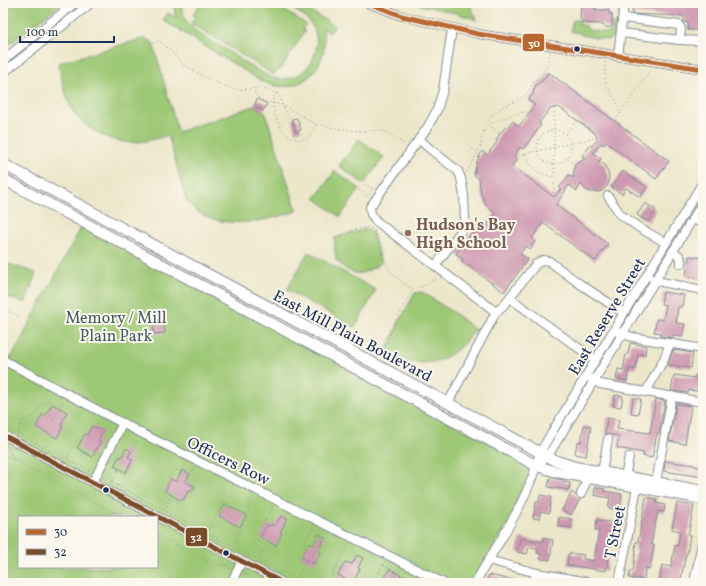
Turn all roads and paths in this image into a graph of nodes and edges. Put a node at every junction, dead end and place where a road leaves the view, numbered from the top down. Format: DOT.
graph roads {
  1 [pos="75,3"];
  2 [pos="91,3"];
  3 [pos="368,3"];
  4 [pos="624,3"];
  5 [pos="623,18"];
  6 [pos="452,28"];
  7 [pos="621,33"];
  8 [pos="680,40"];
  9 [pos="703,41"];
  10 [pos="153,43"];
  11 [pos="551,46"];
  12 [pos="618,57"];
  13 [pos="605,59"];
  14 [pos="3,60"];
  15 [pos="703,69"];
  16 [pos="649,72"];
  17 [pos="3,73"];
  18 [pos="274,86"];
  19 [pos="257,88"];
  20 [pos="277,94"];
  21 [pos="273,102"];
  22 [pos="282,105"];
  23 [pos="554,108"];
  24 [pos="530,112"];
  25 [pos="620,113"];
  26 [pos="300,116"];
  27 [pos="297,118"];
  28 [pos="292,119"];
  29 [pos="577,120"];
  30 [pos="316,124"];
  31 [pos="488,125"];
  32 [pos="611,126"];
  33 [pos="554,130"];
  34 [pos="500,133"];
  35 [pos="565,134"];
  36 [pos="419,138"];
  37 [pos="596,138"];
  38 [pos="571,144"];
  39 [pos="469,146"];
  40 [pos="554,148"];
  41 [pos="411,149"];
  42 [pos="537,151"];
  43 [pos="477,152"];
  44 [pos="525,154"];
  45 [pos="514,156"];
  46 [pos="568,158"];
  47 [pos="3,164"];
  48 [pos="575,164"];
  49 [pos="555,165"];
  50 [pos="555,177"];
  51 [pos="461,178"];
  52 [pos="3,179"];
  53 [pos="703,182"];
  54 [pos="364,184"];
  55 [pos="359,190"];
  56 [pos="608,196"];
  57 [pos="554,197"];
  58 [pos="703,202"];
  59 [pos="692,219"];
  60 [pos="703,223"];
  61 [pos="371,228"];
  62 [pos="369,231"];
  63 [pos="343,236"];
  64 [pos="666,243"];
  65 [pos="672,252"];
  66 [pos="681,264"];
  67 [pos="436,266"];
  68 [pos="447,274"];
  69 [pos="647,276"];
  70 [pos="656,281"];
  71 [pos="413,289"];
  72 [pos="703,290"];
  73 [pos="510,298"];
  74 [pos="3,308"];
  75 [pos="496,312"];
  76 [pos="624,313"];
  77 [pos="20,317"];
  78 [pos="614,329"];
  79 [pos="623,334"];
  80 [pos="670,343"];
  81 [pos="703,349"];
  82 [pos="381,357"];
  83 [pos="595,360"];
  84 [pos="7,362"];
  85 [pos="586,375"];
  86 [pos="3,378"];
  87 [pos="594,380"];
  88 [pos="55,387"];
  89 [pos="646,392"];
  90 [pos="67,394"];
  91 [pos="672,396"];
  92 [pos="703,402"];
  93 [pos="448,403"];
  94 [pos="53,421"];
  95 [pos="123,423"];
  96 [pos="3,426"];
  97 [pos="17,433"];
  98 [pos="142,433"];
  99 [pos="4,438"];
  100 [pos="608,439"];
  101 [pos="81,442"];
  102 [pos="97,448"];
  103 [pos="101,451"];
  104 [pos="3,454"];
  105 [pos="543,454"];
  106 [pos="629,457"];
  107 [pos="66,459"];
  108 [pos="14,460"];
  109 [pos="198,461"];
  110 [pos="537,466"];
  111 [pos="181,472"];
  112 [pos="602,472"];
  113 [pos="625,477"];
  114 [pos="95,478"];
  115 [pos="588,478"];
  116 [pos="239,481"];
  117 [pos="112,482"];
  118 [pos="656,482"];
  119 [pos="637,487"];
  120 [pos="256,490"];
  121 [pos="703,491"];
  122 [pos="580,494"];
  123 [pos="172,495"];
  124 [pos="170,498"];
  125 [pos="703,499"];
  126 [pos="276,500"];
  127 [pos="220,508"];
  128 [pos="223,509"];
  129 [pos="164,510"];
  130 [pos="121,516"];
  131 [pos="317,520"];
  132 [pos="263,525"];
  133 [pos="266,526"];
  134 [pos="207,533"];
  135 [pos="158,536"];
  136 [pos="352,537"];
  137 [pos="703,538"];
  138 [pos="268,541"];
  139 [pos="305,543"];
  140 [pos="308,544"];
  141 [pos="266,545"];
  142 [pos="232,547"];
  143 [pos="388,555"];
  144 [pos="307,560"];
  145 [pos="488,560"];
  146 [pos="242,561"];
  147 [pos="258,561"];
  148 [pos="306,562"];
  149 [pos="404,564"];
  150 [pos="383,565"];
  151 [pos="238,569"];
  152 [pos="397,572"];
  153 [pos="537,572"];
  154 [pos="379,573"];
  155 [pos="399,573"];
  156 [pos="385,576"];
  157 [pos="346,579"];
  158 [pos="296,580"];
  159 [pos="344,582"];
  160 [pos="231,583"];
  161 [pos="260,583"];
  162 [pos="283,583"];
  163 [pos="302,583"];
  164 [pos="373,583"];
  165 [pos="391,583"];
  166 [pos="408,583"];
  167 [pos="444,583"];
  168 [pos="475,583"];
  169 [pos="533,583"];
  170 [pos="594,583"];
  171 [pos="618,583"];
  172 [pos="694,583"];
  1 -- 14 [label="street"];
  2 -- 17 [label="street"];
  3 -- 6 [label="street"];
  4 -- 5 [label="street"];
  5 -- 7 [label="street"];
  5 -- 8 [label="street"];
  6 -- 11 [label="street"];
  6 -- 36 [label="street"];
  7 -- 8 [label="street"];
  7 -- 12 [label="street"];
  8 -- 9 [label="street"];
  10 -- 19 [label="path"];
  11 -- 12 [label="street"];
  11 -- 31 [label="path"];
  12 -- 15 [label="street"];
  13 -- 25 [label="path"];
  16 -- 25 [label="path"];
  18 -- 20 [label="path"];
  19 -- 20 [label="path"];
  19 -- 21 [label="path"];
  20 -- 21 [label="path"];
  20 -- 22 [label="path"];
  21 -- 22 [label="path"];
  21 -- 30 [label="path"];
  22 -- 26 [label="path"];
  22 -- 28 [label="path"];
  23 -- 33 [label="path"];
  24 -- 31 [label="path"];
  25 -- 32 [label="path"];
  26 -- 27 [label="path"];
  26 -- 30 [label="path"];
  29 -- 35 [label="path"];
  30 -- 41 [label="path"];
  31 -- 34 [label="path"];
  31 -- 43 [label="path"];
  33 -- 35 [label="path"];
  33 -- 40 [label="path"];
  33 -- 42 [label="path"];
  35 -- 38 [label="path"];
  36 -- 41 [label="street"];
  36 -- 51 [label="street"];
  37 -- 38 [label="path"];
  38 -- 40 [label="path"];
  38 -- 46 [label="path"];
  39 -- 43 [label="path"];
  40 -- 42 [label="path"];
  40 -- 49 [label="path"];
  41 -- 67 [label="street"];
  42 -- 44 [label="path"];
  42 -- 49 [label="path"];
  43 -- 51 [label="path"];
  44 -- 45 [label="path"];
  44 -- 50 [label="path"];
  46 -- 48 [label="path"];
  46 -- 49 [label="path"];
  47 -- 93 [label="main road, East Mill Plain Boulevard"];
  49 -- 50 [label="path"];
  50 -- 57 [label="path"];
  51 -- 67 [label="street"];
  52 -- 110 [label="main road, East Mill Plain Boulevard"];
  53 -- 64 [label="street, East Reserve Street"];
  54 -- 55 [label="path"];
  56 -- 64 [label="street"];
  58 -- 59 [label="street, East Reserve Street"];
  59 -- 60 [label="street"];
  59 -- 65 [label="street, East Reserve Street"];
  61 -- 62 [label="path"];
  61 -- 63 [label="path"];
  61 -- 71 [label="path"];
  64 -- 69 [label="street, East Reserve Street"];
  65 -- 66 [label="street"];
  65 -- 70 [label="street, East Reserve Street"];
  67 -- 68 [label="street"];
  68 -- 71 [label="path"];
  68 -- 75 [label="street"];
  69 -- 70 [label="street"];
  69 -- 76 [label="street, East Reserve Street"];
  70 -- 72 [label="street"];
  70 -- 79 [label="street, East Reserve Street"];
  71 -- 82 [label="path"];
  73 -- 75 [label="street"];
  73 -- 76 [label="street"];
  73 -- 83 [label="street"];
  74 -- 77 [label="path"];
  75 -- 93 [label="street"];
  76 -- 78 [label="street, East Reserve Street"];
  78 -- 79 [label="street"];
  78 -- 83 [label="street, East Reserve Street"];
  79 -- 80 [label="street"];
  79 -- 87 [label="street, East Reserve Street"];
  80 -- 81 [label="street"];
  80 -- 89 [label="street"];
  83 -- 85 [label="street, East Reserve Street"];
  84 -- 86 [label="path"];
  84 -- 88 [label="street, Officers Row"];
  85 -- 87 [label="street"];
  85 -- 105 [label="street, East Reserve Street"];
  87 -- 89 [label="street"];
  87 -- 105 [label="street, East Reserve Street"];
  88 -- 90 [label="street, Officers Row"];
  88 -- 97 [label="path"];
  89 -- 91 [label="street"];
  90 -- 94 [label="path"];
  90 -- 95 [label="street, Officers Row"];
  91 -- 92 [label="street"];
  91 -- 118 [label="street"];
  93 -- 105 [label="main road, East Mill Plain Boulevard"];
  95 -- 98 [label="street, Officers Row"];
  95 -- 114 [label="street"];
  96 -- 97 [label="path"];
  97 -- 107 [label="path"];
  98 -- 109 [label="street, Officers Row"];
  98 -- 117 [label="path"];
  99 -- 108 [label="path"];
  99 -- 114 [label="street"];
  100 -- 112 [label="street"];
  101 -- 107 [label="path"];
  102 -- 103 [label="path"];
  104 -- 108 [label="path"];
  105 -- 110 [label="street, East Reserve Street"];
  105 -- 112 [label="main road, East Mill Plain Boulevard"];
  106 -- 113 [label="street"];
  107 -- 114 [label="path"];
  108 -- 130 [label="path"];
  109 -- 116 [label="street, Officers Row"];
  109 -- 124 [label="path"];
  110 -- 115 [label="main road, East Mill Plain Boulevard"];
  110 -- 145 [label="street, East Reserve Street"];
  111 -- 124 [label="path"];
  112 -- 113 [label="main road, East Mill Plain Boulevard"];
  113 -- 118 [label="main road, East Mill Plain Boulevard"];
  114 -- 117 [label="path"];
  114 -- 146 [label="street"];
  115 -- 119 [label="main road, East Mill Plain Boulevard"];
  115 -- 122 [label="street"];
  116 -- 120 [label="street, Officers Row"];
  116 -- 127 [label="path"];
  117 -- 129 [label="path"];
  118 -- 121 [label="main road, East Mill Plain Boulevard"];
  119 -- 125 [label="main road, East Mill Plain Boulevard"];
  119 -- 171 [label="street, T Street"];
  120 -- 126 [label="street, Officers Row"];
  120 -- 142 [label="path"];
  123 -- 124 [label="path"];
  124 -- 129 [label="path"];
  126 -- 131 [label="street, Officers Row"];
  126 -- 132 [label="path"];
  127 -- 128 [label="path"];
  127 -- 134 [label="path"];
  129 -- 134 [label="path"];
  131 -- 136 [label="street, Officers Row"];
  131 -- 139 [label="path"];
  132 -- 133 [label="path"];
  132 -- 141 [label="path"];
  134 -- 142 [label="path"];
  135 -- 151 [label="path"];
  136 -- 143 [label="street, Officers Row"];
  136 -- 159 [label="path"];
  137 -- 172 [label="street"];
  138 -- 141 [label="path"];
  139 -- 140 [label="path"];
  139 -- 148 [label="path"];
  141 -- 147 [label="path"];
  142 -- 147 [label="path"];
  143 -- 149 [label="street, Officers Row"];
  143 -- 150 [label="path"];
  144 -- 148 [label="path"];
  145 -- 153 [label="street"];
  145 -- 168 [label="street, East Reserve Street"];
  146 -- 151 [label="street"];
  146 -- 162 [label="street"];
  147 -- 158 [label="path"];
  148 -- 158 [label="path"];
  149 -- 155 [label="path"];
  149 -- 167 [label="street, Officers Row"];
  150 -- 152 [label="path"];
  150 -- 154 [label="path"];
  151 -- 160 [label="street"];
  151 -- 161 [label="path"];
  152 -- 155 [label="path"];
  152 -- 165 [label="path"];
  153 -- 169 [label="street"];
  153 -- 170 [label="street"];
  154 -- 156 [label="path"];
  154 -- 164 [label="path"];
  155 -- 166 [label="path"];
  157 -- 159 [label="path"];
  158 -- 163 [label="path"];
}
